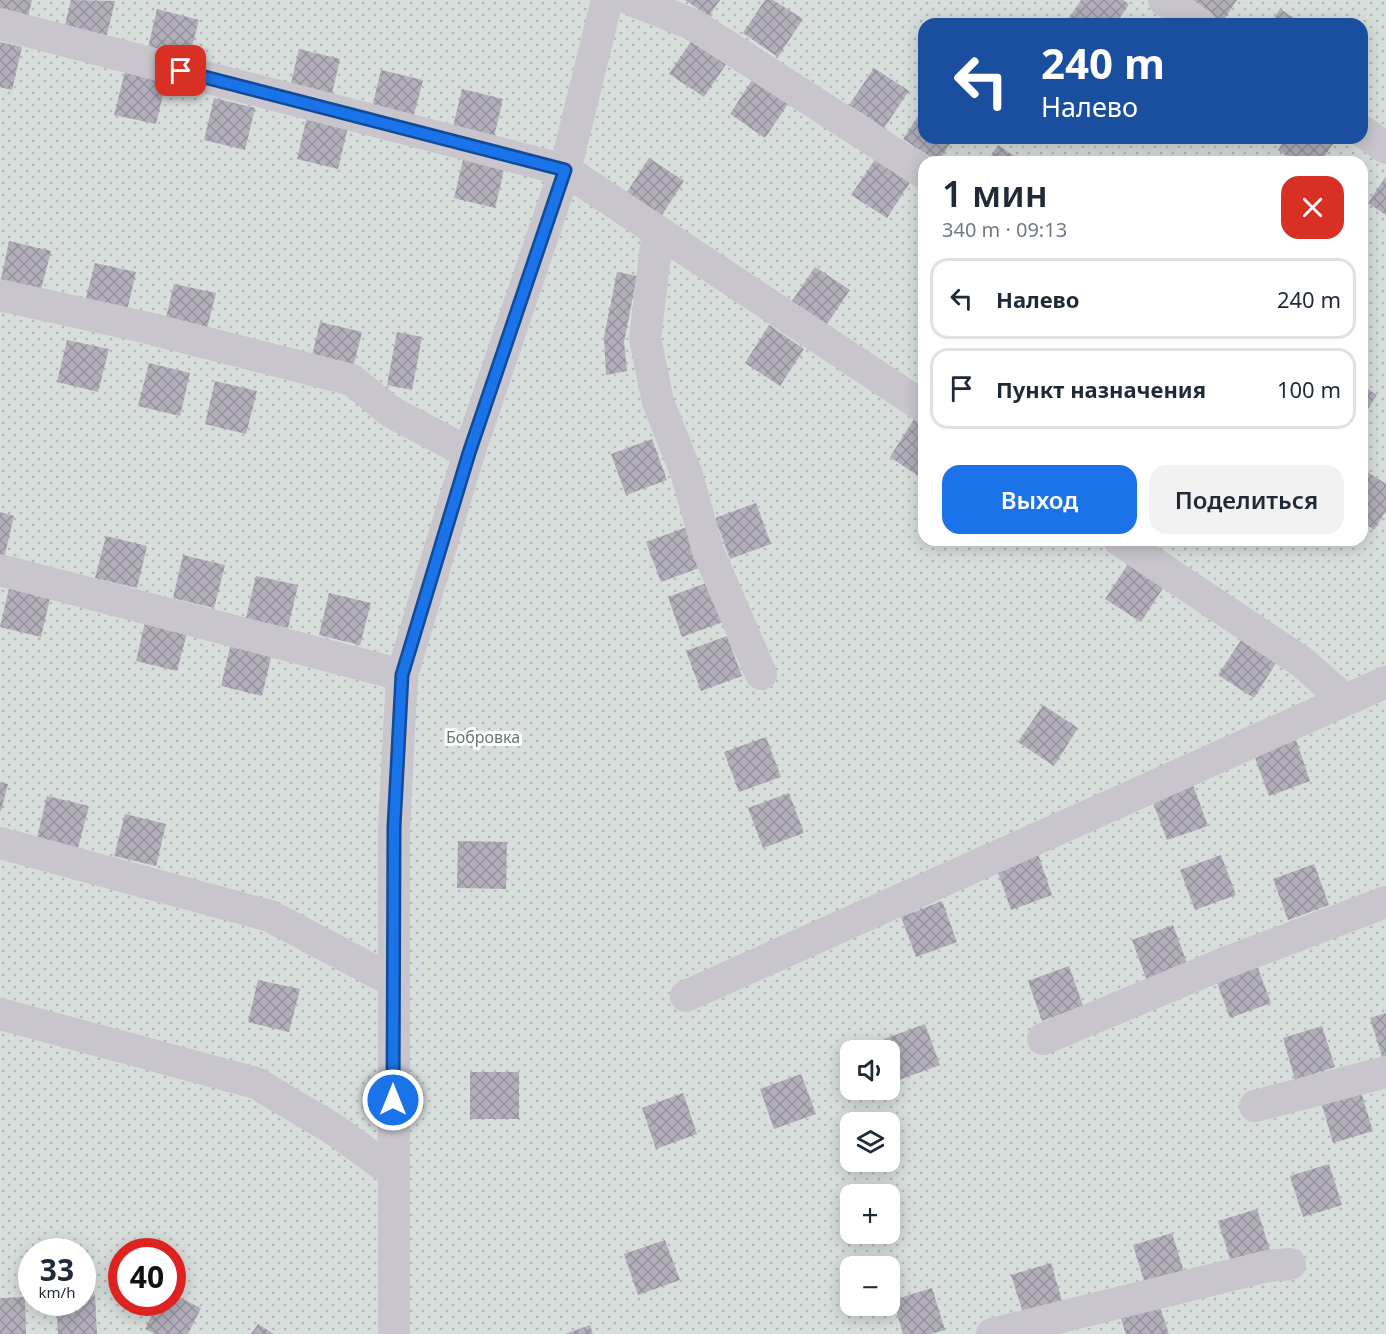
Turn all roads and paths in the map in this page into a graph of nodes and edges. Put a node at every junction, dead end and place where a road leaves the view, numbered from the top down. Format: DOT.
graph roads {
  1 [pos="608,0"];
  2 [pos="631,0"];
  3 [pos="1164,0"];
  4 [pos="1191,18"];
  5 [pos="0,24"];
  6 [pos="1368,135"];
  7 [pos="1386,147"];
  8 [pos="918,169"];
  9 [pos="565,170"];
  10 [pos="658,231"];
  11 [pos="0,295"];
  12 [pos="918,403"];
  13 [pos="469,453"];
  14 [pos="1128,546"];
  15 [pos="0,570"];
  16 [pos="402,675"];
  17 [pos="761,675"];
  18 [pos="1386,682"];
  19 [pos="1345,700"];
  20 [pos="0,843"];
  21 [pos="1386,902"];
  22 [pos="393,981"];
  23 [pos="686,996"];
  24 [pos="0,1014"];
  25 [pos="1043,1039"];
  26 [pos="1386,1072"];
  27 [pos="1255,1106"];
  28 [pos="393,1172"];
  29 [pos="1290,1264"];
  30 [pos="394,1334"];
  31 [pos="992,1334"];
  1 -- 9 [label="street"];
  2 -- 8 [label="street"];
  3 -- 4 [label="street"];
  5 -- 9 [label="street"];
  6 -- 7 [label="street"];
  9 -- 10 [label="street"];
  9 -- 13 [label="street"];
  10 -- 12 [label="street"];
  10 -- 17 [label="street"];
  11 -- 13 [label="street"];
  13 -- 16 [label="street"];
  14 -- 19 [label="street"];
  15 -- 16 [label="street"];
  16 -- 22 [label="street"];
  18 -- 19 [label="street"];
  19 -- 23 [label="street"];
  20 -- 22 [label="street"];
  21 -- 25 [label="street"];
  22 -- 28 [label="street"];
  24 -- 28 [label="street"];
  26 -- 27 [label="street"];
  28 -- 30 [label="street"];
  29 -- 31 [label="street"];
}
